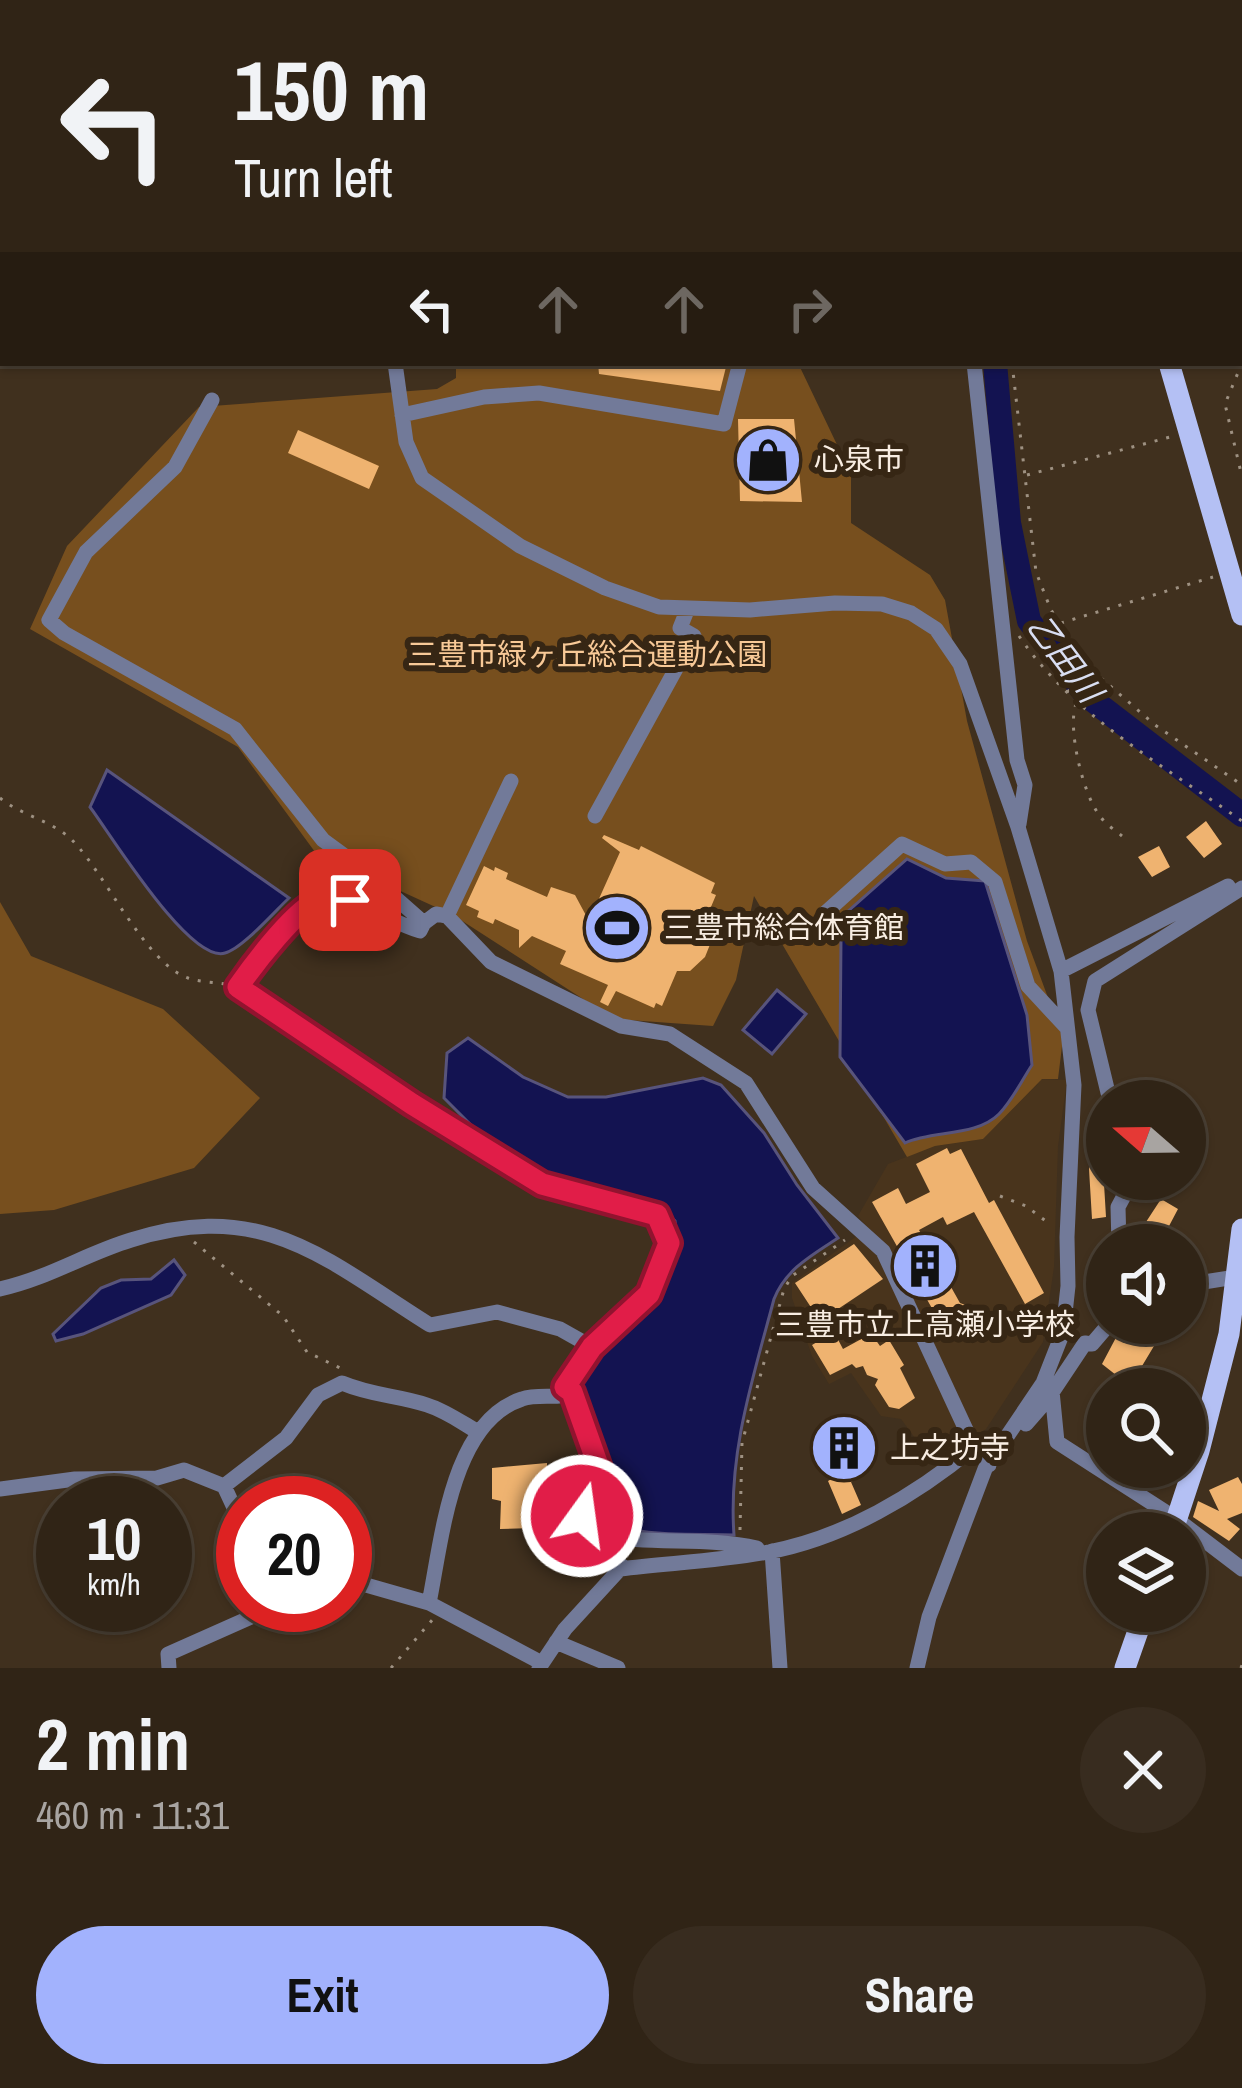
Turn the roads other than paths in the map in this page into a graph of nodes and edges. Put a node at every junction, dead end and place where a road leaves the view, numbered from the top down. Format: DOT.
graph roads {
  1 [pos="395,366"];
  2 [pos="739,366"];
  3 [pos="974,366"];
  4 [pos="1170,366"];
  5 [pos="212,400"];
  6 [pos="403,415"];
  7 [pos="688,608"];
  8 [pos="1242,615"];
  9 [pos="511,781"];
  10 [pos="596,816"];
  11 [pos="1018,827"];
  12 [pos="1242,884"];
  13 [pos="824,914"];
  14 [pos="447,916"];
  15 [pos="424,922"];
  16 [pos="1060,971"];
  17 [pos="1069,1030"];
  18 [pos="1107,1080"];
  19 [pos="1242,1229"];
  20 [pos="1239,1276"];
  21 [pos="1206,1282"];
  22 [pos="0,1288"];
  23 [pos="1086,1343"];
  24 [pos="592,1347"];
  25 [pos="565,1387"];
  26 [pos="1052,1390"];
  27 [pos="478,1432"];
  28 [pos="974,1447"];
  29 [pos="988,1465"];
  30 [pos="237,1476"];
  31 [pos="216,1483"];
  32 [pos="0,1489"];
  33 [pos="1154,1512"];
  34 [pos="1178,1512"];
  35 [pos="582,1516"];
  36 [pos="1206,1547"];
  37 [pos="772,1552"];
  38 [pos="626,1568"];
  39 [pos="1242,1569"];
  40 [pos="372,1587"];
  41 [pos="435,1606"];
  42 [pos="218,1632"];
  43 [pos="1138,1632"];
  44 [pos="556,1642"];
  45 [pos="541,1665"];
  46 [pos="169,1668"];
  47 [pos="618,1668"];
  48 [pos="780,1668"];
  49 [pos="917,1668"];
  50 [pos="1125,1668"];
  1 -- 6 [label="street"];
  2 -- 6 [label="street"];
  3 -- 11 [label="street"];
  4 -- 8 [label="main road"];
  5 -- 15 [label="street"];
  6 -- 7 [label="street"];
  7 -- 10 [label="street"];
  7 -- 11 [label="street"];
  9 -- 14 [label="street"];
  11 -- 16 [label="street"];
  12 -- 16 [label="street"];
  12 -- 18 [label="street"];
  13 -- 17 [label="street"];
  14 -- 15 [label="street"];
  14 -- 28 [label="street"];
  15 -- 24 [label="street"];
  16 -- 17 [label="street"];
  17 -- 29 [label="street"];
  19 -- 20 [label="main road"];
  20 -- 21 [label="street"];
  20 -- 34 [label="main road"];
  22 -- 24 [label="street"];
  23 -- 26 [label="street"];
  24 -- 25 [label="street"];
  25 -- 27 [label="street"];
  25 -- 35 [label="street"];
  26 -- 29 [label="street"];
  26 -- 33 [label="street"];
  27 -- 30 [label="street"];
  27 -- 41 [label="street"];
  28 -- 29 [label="street"];
  28 -- 37 [label="street"];
  29 -- 49 [label="street"];
  31 -- 32 [label="street"];
  35 -- 37 [label="street"];
  35 -- 38 [label="street"];
  36 -- 39 [label="street"];
  37 -- 38 [label="street"];
  37 -- 48 [label="street"];
  38 -- 44 [label="street"];
  40 -- 41 [label="street"];
  41 -- 45 [label="street"];
  42 -- 46 [label="street"];
  43 -- 50 [label="main road"];
  44 -- 45 [label="street"];
  44 -- 47 [label="street"];
}
